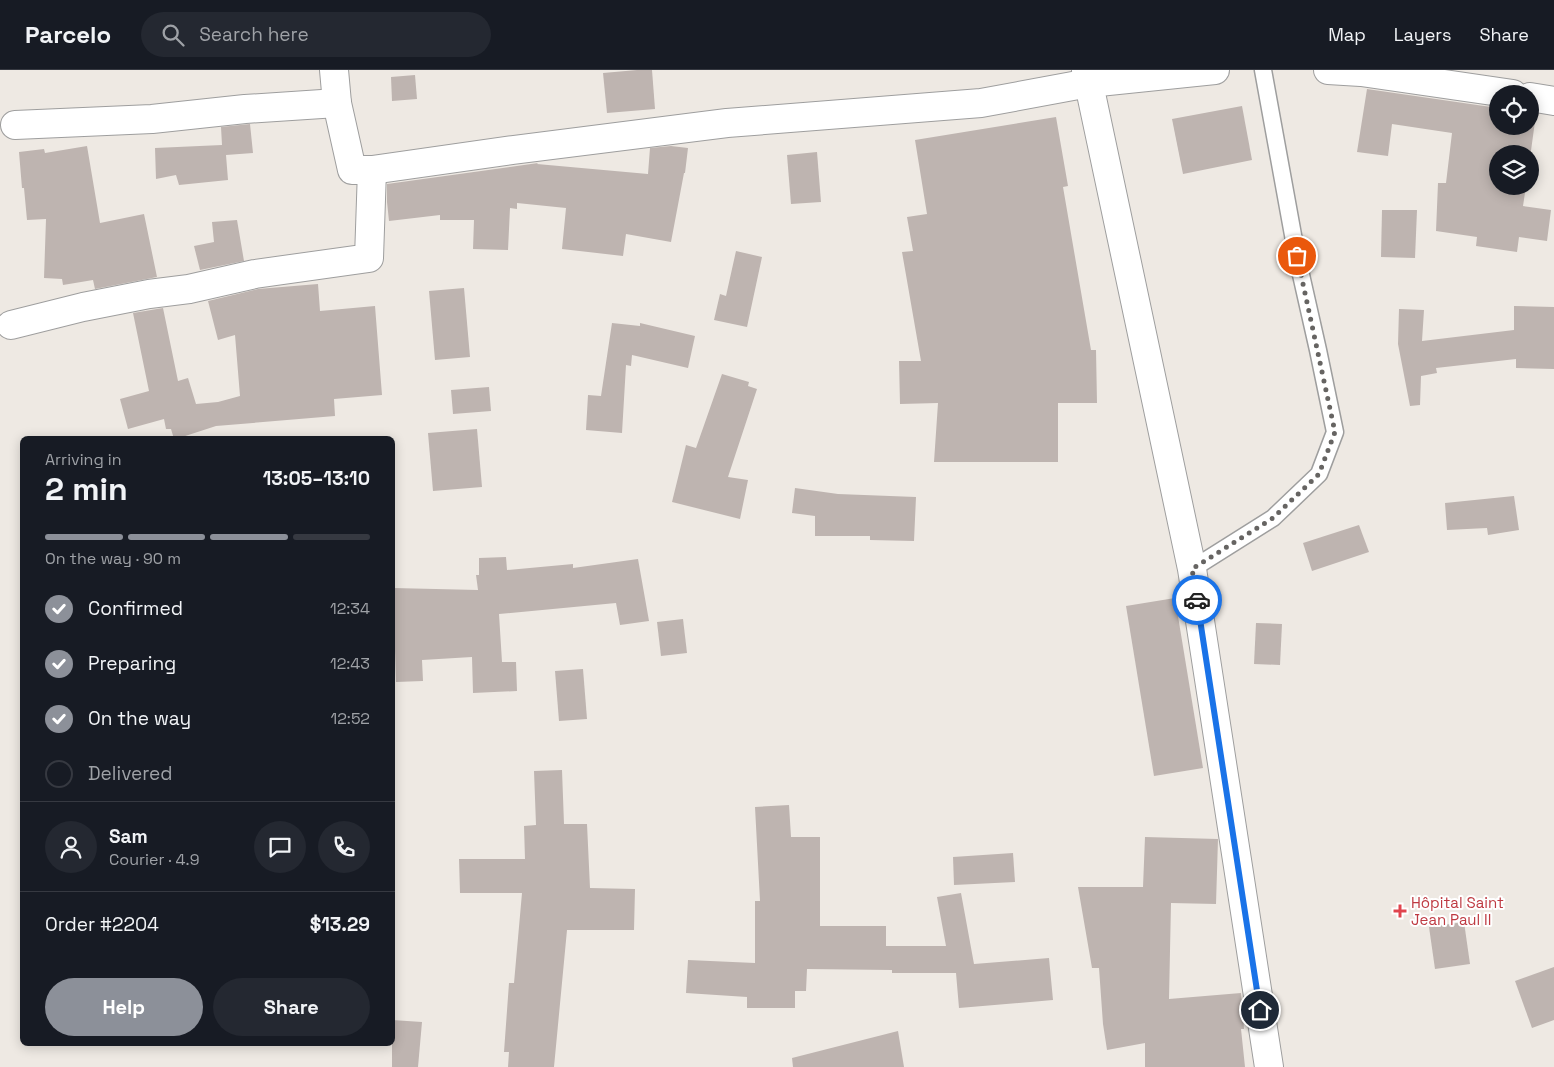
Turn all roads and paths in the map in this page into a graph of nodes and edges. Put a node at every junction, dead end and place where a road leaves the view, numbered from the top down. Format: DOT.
graph roads {
  1 [pos="334,70"];
  2 [pos="1215,70"];
  3 [pos="1263,70"];
  4 [pos="1328,70"];
  5 [pos="1087,77"];
  6 [pos="1489,91"];
  7 [pos="1539,98"];
  8 [pos="1554,101"];
  9 [pos="337,103"];
  10 [pos="15,125"];
  11 [pos="372,170"];
  12 [pos="10,325"];
  13 [pos="1192,569"];
  14 [pos="1269,1067"];
  1 -- 9 [label="street"];
  2 -- 5 [label="street"];
  3 -- 13 [label="lane"];
  4 -- 6 [label="street"];
  5 -- 11 [label="street"];
  5 -- 13 [label="street"];
  7 -- 8 [label="street"];
  9 -- 10 [label="street"];
  9 -- 11 [label="street"];
  11 -- 12 [label="street"];
  13 -- 14 [label="street"];
}
